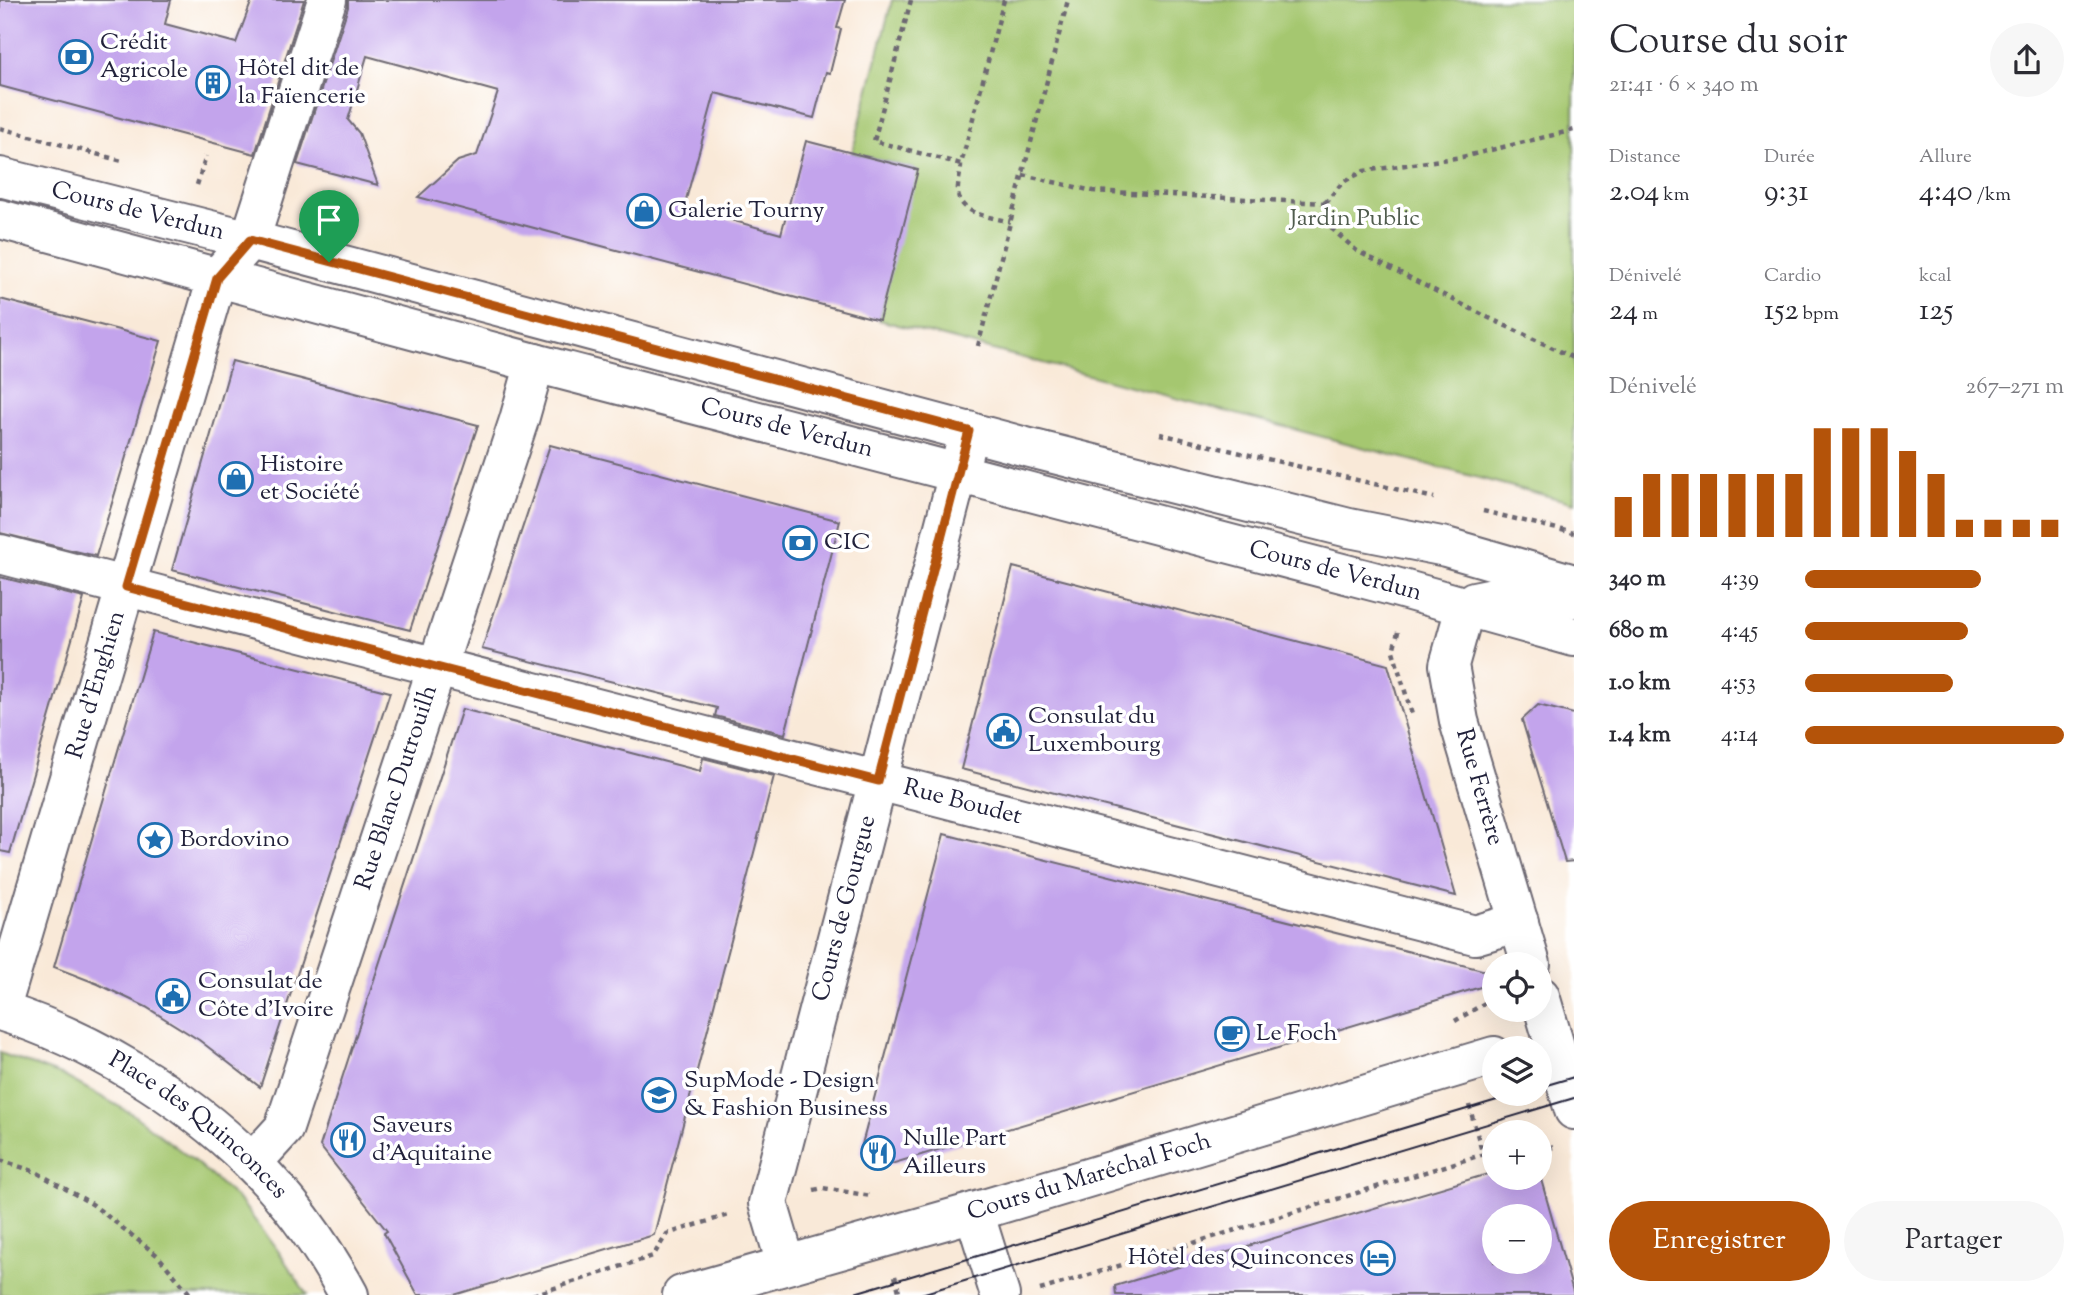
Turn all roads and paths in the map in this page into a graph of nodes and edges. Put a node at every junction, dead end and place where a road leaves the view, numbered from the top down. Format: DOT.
graph roads {
  1 [pos="327,0"];
  2 [pos="911,0"];
  3 [pos="1004,0"];
  4 [pos="1068,0"];
  5 [pos="1574,130"];
  6 [pos="961,164"];
  7 [pos="1023,175"];
  8 [pos="0,177"];
  9 [pos="1325,203"];
  10 [pos="0,219"];
  11 [pos="1010,222"];
  12 [pos="250,240"];
  13 [pos="217,278"];
  14 [pos="978,346"];
  15 [pos="1574,358"];
  16 [pos="535,363"];
  17 [pos="969,431"];
  18 [pos="1152,432"];
  19 [pos="957,473"];
  20 [pos="1444,501"];
  21 [pos="1470,507"];
  22 [pos="1574,533"];
  23 [pos="0,554"];
  24 [pos="1574,584"];
  25 [pos="126,587"];
  26 [pos="1574,598"];
  27 [pos="1465,608"];
  28 [pos="1574,637"];
  29 [pos="436,667"];
  30 [pos="878,781"];
  31 [pos="1519,922"];
  32 [pos="1528,952"];
  33 [pos="1482,1005"];
  34 [pos="0,1011"];
  35 [pos="1446,1027"];
  36 [pos="1552,1048"];
  37 [pos="1482,1060"];
  38 [pos="1574,1110"];
  39 [pos="1482,1156"];
  40 [pos="0,1160"];
  41 [pos="252,1163"];
  42 [pos="810,1191"];
  43 [pos="872,1196"];
  44 [pos="740,1211"];
  45 [pos="974,1212"];
  46 [pos="786,1264"];
  47 [pos="1018,1293"];
  48 [pos="191,1295"];
  49 [pos="349,1295"];
  50 [pos="533,1295"];
  51 [pos="682,1295"];
  1 -- 12 [label="street"];
  2 -- 6 [label="path"];
  3 -- 6 [label="path"];
  4 -- 7 [label="path"];
  5 -- 9 [label="path"];
  6 -- 11 [label="path"];
  7 -- 9 [label="path"];
  7 -- 11 [label="path"];
  8 -- 12 [label="street, Cours de Verdun"];
  9 -- 15 [label="path"];
  10 -- 13 [label="street, Cours de Verdun"];
  11 -- 14 [label="path"];
  12 -- 13 [label="street"];
  12 -- 17 [label="street, Cours de Verdun"];
  13 -- 16 [label="street, Cours de Verdun"];
  13 -- 25 [label="street, Rue d'Enghien"];
  16 -- 19 [label="street, Cours de Verdun"];
  16 -- 29 [label="street, Rue Blanc Dutrouilh"];
  17 -- 19 [label="street, Cours de Gourgue"];
  17 -- 24 [label="street, Cours de Verdun"];
  18 -- 20 [label="path"];
  19 -- 27 [label="street, Cours de Verdun"];
  19 -- 30 [label="street, Cours de Gourgue"];
  21 -- 22 [label="path"];
  23 -- 25 [label="street, Rue Boudet"];
  25 -- 29 [label="street, Rue Boudet"];
  25 -- 34 [label="street, Rue d'Enghien"];
  26 -- 27 [label="street"];
  27 -- 28 [label="street, Cours de Verdun"];
  27 -- 31 [label="street, Rue Ferrère"];
  29 -- 30 [label="street, Rue Boudet"];
  29 -- 41 [label="street, Rue Blanc Dutrouilh"];
  30 -- 31 [label="street, Rue Boudet"];
  30 -- 46 [label="street, Cours de Gourgue"];
  31 -- 32 [label="street, Rue Ferrère"];
  33 -- 35 [label="path"];
  34 -- 41 [label="street, Place des Quinconces"];
  36 -- 38 [label="street"];
  37 -- 45 [label="street, Cours du Maréchal Foch"];
  39 -- 47 [label="path"];
  40 -- 48 [label="path"];
  41 -- 49 [label="street, Place des Quinconces"];
  42 -- 43 [label="path"];
  44 -- 50 [label="path"];
  45 -- 46 [label="street, Cours du Maréchal Foch"];
  45 -- 47 [label="street"];
  46 -- 51 [label="street, Cours du Maréchal Foch"];
}
